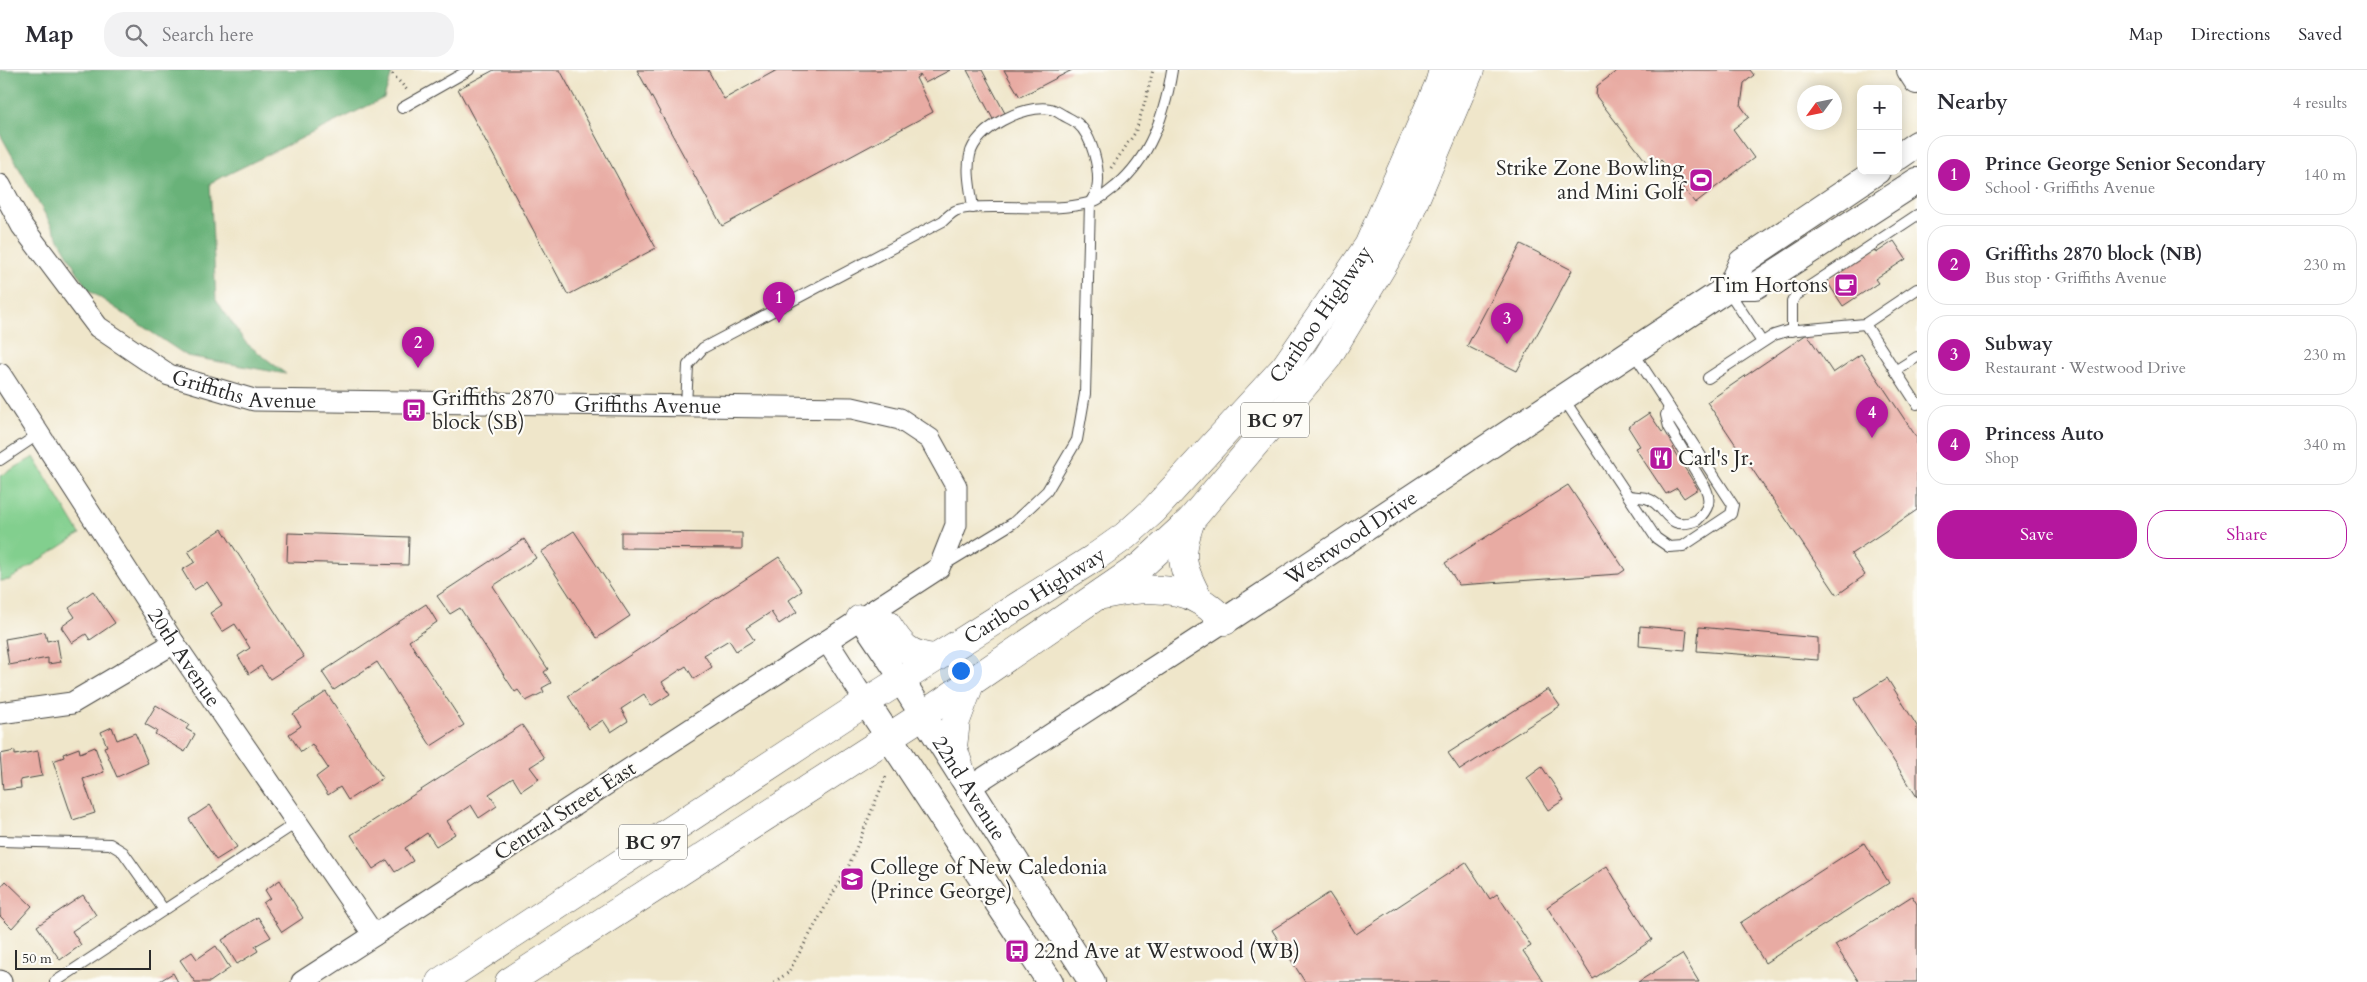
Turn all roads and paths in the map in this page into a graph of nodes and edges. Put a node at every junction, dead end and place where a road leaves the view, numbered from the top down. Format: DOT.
graph roads {
  1 [pos="389,70"];
  2 [pos="469,70"];
  3 [pos="1153,70"];
  4 [pos="1172,70"];
  5 [pos="1443,70"];
  6 [pos="1470,70"];
  7 [pos="1910,70"];
  8 [pos="1917,81"];
  9 [pos="417,99"];
  10 [pos="402,108"];
  11 [pos="1917,144"];
  12 [pos="1902,154"];
  13 [pos="1871,175"];
  14 [pos="1917,181"];
  15 [pos="0,185"];
  16 [pos="1097,190"];
  17 [pos="1090,203"];
  18 [pos="973,208"];
  19 [pos="1917,215"];
  20 [pos="1729,287"];
  21 [pos="1917,290"];
  22 [pos="1865,324"];
  23 [pos="1792,331"];
  24 [pos="1762,342"];
  25 [pos="1632,352"];
  26 [pos="1917,357"];
  27 [pos="1895,371"];
  28 [pos="0,374"];
  29 [pos="1708,378"];
  30 [pos="1563,397"];
  31 [pos="1917,404"];
  32 [pos="686,406"];
  33 [pos="1669,407"];
  34 [pos="39,434"];
  35 [pos="0,460"];
  36 [pos="1630,496"];
  37 [pos="1191,520"];
  38 [pos="939,568"];
  39 [pos="1096,597"];
  40 [pos="1199,600"];
  41 [pos="860,619"];
  42 [pos="1225,621"];
  43 [pos="827,641"];
  44 [pos="174,643"];
  45 [pos="934,658"];
  46 [pos="901,680"];
  47 [pos="971,681"];
  48 [pos="866,702"];
  49 [pos="0,712"];
  50 [pos="923,715"];
  51 [pos="889,737"];
  52 [pos="966,781"];
  53 [pos="296,823"];
  54 [pos="0,840"];
  55 [pos="164,910"];
  56 [pos="374,936"];
  57 [pos="55,982"];
  58 [pos="302,982"];
  59 [pos="440,982"];
  60 [pos="509,982"];
  61 [pos="774,982"];
  62 [pos="1050,982"];
  63 [pos="1092,982"];
  1 -- 9 [label="path"];
  2 -- 9 [label="lane"];
  3 -- 16 [label="path"];
  4 -- 17 [label="lane"];
  5 -- 45 [label="highway, Cariboo Highway / BC 97"];
  6 -- 37 [label="highway, Cariboo Highway / BC 97"];
  7 -- 8 [label="street"];
  9 -- 10 [label="lane"];
  11 -- 12 [label="street"];
  13 -- 20 [label="street"];
  14 -- 20 [label="street"];
  15 -- 32 [label="street, Griffiths Avenue"];
  16 -- 17 [label="lane"];
  16 -- 18 [label="lane"];
  17 -- 18 [label="lane"];
  17 -- 38 [label="lane"];
  18 -- 32 [label="lane"];
  19 -- 23 [label="lane"];
  20 -- 24 [label="lane"];
  20 -- 25 [label="street, Westwood Drive"];
  21 -- 22 [label="lane"];
  22 -- 23 [label="lane"];
  22 -- 27 [label="lane"];
  23 -- 24 [label="lane"];
  24 -- 29 [label="lane"];
  25 -- 30 [label="street, Westwood Drive"];
  25 -- 33 [label="lane"];
  26 -- 27 [label="lane"];
  27 -- 31 [label="lane"];
  28 -- 34 [label="street, 20th Avenue"];
  30 -- 36 [label="lane"];
  30 -- 42 [label="street, Westwood Drive"];
  32 -- 38 [label="street, Griffiths Avenue"];
  33 -- 36 [label="lane"];
  33 -- 36 [label="lane"];
  34 -- 35 [label="lane"];
  34 -- 44 [label="street, 20th Avenue"];
  37 -- 39 [label="highway, Cariboo Highway / BC 97"];
  37 -- 40 [label="highway"];
  38 -- 41 [label="street"];
  39 -- 40 [label="highway"];
  39 -- 47 [label="highway, Cariboo Highway / BC 97"];
  40 -- 42 [label="highway"];
  41 -- 43 [label="street"];
  41 -- 45 [label="highway"];
  41 -- 46 [label="street, 22nd Avenue"];
  42 -- 52 [label="street, Westwood Drive"];
  43 -- 48 [label="street, 22nd Avenue"];
  43 -- 56 [label="street, Central Street East"];
  44 -- 49 [label="street"];
  44 -- 53 [label="street, 20th Avenue"];
  45 -- 46 [label="highway, Cariboo Highway / BC 97"];
  46 -- 48 [label="highway, Cariboo Highway / BC 97"];
  46 -- 50 [label="street, 22nd Avenue"];
  47 -- 50 [label="highway, Cariboo Highway / BC 97"];
  47 -- 52 [label="highway"];
  48 -- 51 [label="street, 22nd Avenue"];
  48 -- 59 [label="highway, Cariboo Highway / BC 97"];
  50 -- 51 [label="highway, Cariboo Highway / BC 97"];
  50 -- 52 [label="street, 22nd Avenue"];
  51 -- 60 [label="highway, Cariboo Highway / BC 97"];
  51 -- 61 [label="path"];
  51 -- 62 [label="street, 22nd Avenue"];
  52 -- 63 [label="street, 22nd Avenue"];
  53 -- 55 [label="lane"];
  53 -- 56 [label="street, 20th Avenue"];
  54 -- 55 [label="lane"];
  55 -- 57 [label="lane"];
  56 -- 58 [label="street, Central Street East"];
}
